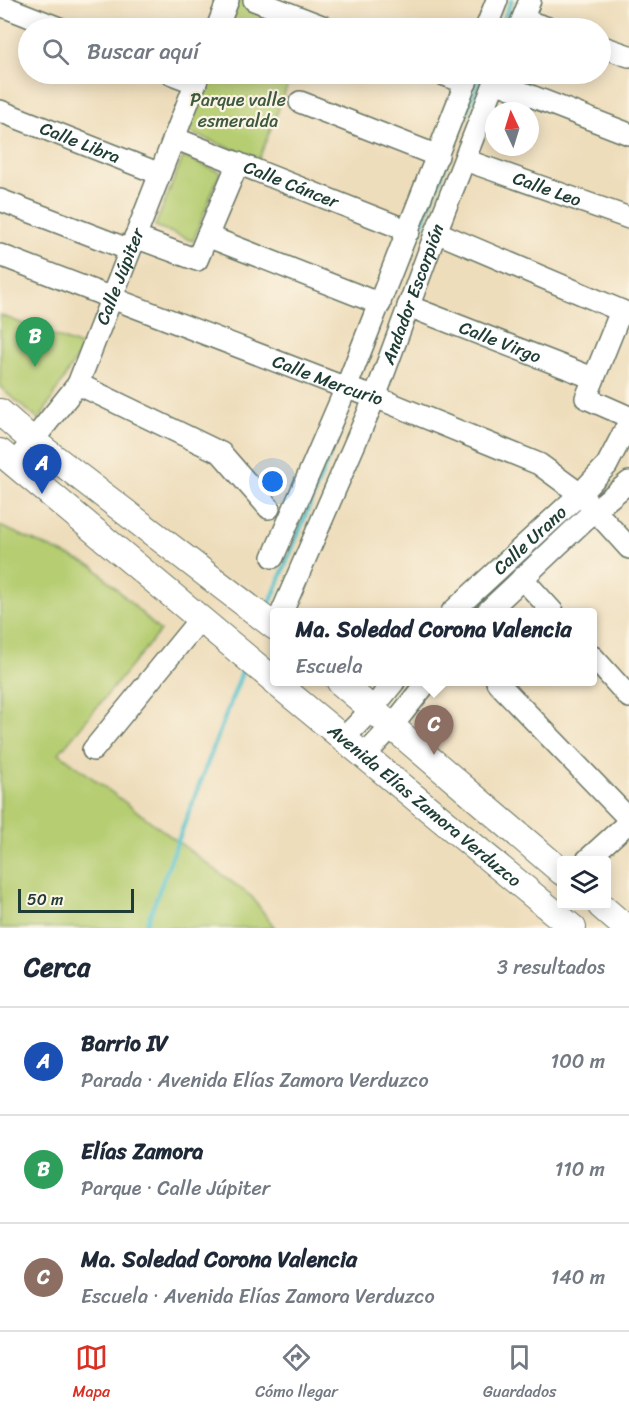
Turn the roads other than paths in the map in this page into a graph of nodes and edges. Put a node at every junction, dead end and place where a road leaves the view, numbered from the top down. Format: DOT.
graph roads {
  1 [pos="228,0"];
  2 [pos="254,0"];
  3 [pos="530,0"];
  4 [pos="495,1"];
  5 [pos="0,5"];
  6 [pos="281,5"];
  7 [pos="33,18"];
  8 [pos="221,18"];
  9 [pos="307,18"];
  10 [pos="489,18"];
  11 [pos="523,18"];
  12 [pos="611,50"];
  13 [pos="629,56"];
  14 [pos="196,84"];
  15 [pos="465,84"];
  16 [pos="494,84"];
  17 [pos="510,84"];
  18 [pos="300,102"];
  19 [pos="0,111"];
  20 [pos="629,134"];
  21 [pos="174,138"];
  22 [pos="438,156"];
  23 [pos="465,160"];
  24 [pos="238,163"];
  25 [pos="160,174"];
  26 [pos="0,200"];
  27 [pos="629,218"];
  28 [pos="409,231"];
  29 [pos="436,232"];
  30 [pos="207,236"];
  31 [pos="133,244"];
  32 [pos="0,255"];
  33 [pos="112,298"];
  34 [pos="380,304"];
  35 [pos="408,306"];
  36 [pos="625,312"];
  37 [pos="593,378"];
  38 [pos="78,384"];
  39 [pos="358,392"];
  40 [pos="0,412"];
  41 [pos="629,417"];
  42 [pos="629,422"];
  43 [pos="33,441"];
  44 [pos="7,458"];
  45 [pos="629,482"];
  46 [pos="580,494"];
  47 [pos="270,508"];
  48 [pos="596,510"];
  49 [pos="629,548"];
  50 [pos="273,557"];
  51 [pos="522,578"];
  52 [pos="283,608"];
  53 [pos="456,608"];
  54 [pos="491,608"];
  55 [pos="549,608"];
  56 [pos="200,619"];
  57 [pos="270,623"];
  58 [pos="597,661"];
  59 [pos="270,677"];
  60 [pos="281,686"];
  61 [pos="346,686"];
  62 [pos="390,686"];
  63 [pos="423,686"];
  64 [pos="502,686"];
  65 [pos="629,697"];
  66 [pos="372,709"];
  67 [pos="393,725"];
  68 [pos="343,739"];
  69 [pos="93,750"];
  70 [pos="364,755"];
  71 [pos="629,820"];
  72 [pos="592,856"];
  73 [pos="557,868"];
  74 [pos="605,910"];
  75 [pos="573,928"];
  76 [pos="627,928"];
  1 -- 8 [label="street"];
  2 -- 6 [label="street"];
  3 -- 11 [label="street"];
  4 -- 10 [label="street"];
  5 -- 7 [label="street"];
  6 -- 9 [label="street"];
  12 -- 13 [label="street"];
  14 -- 21 [label="street, Calle Júpiter"];
  15 -- 22 [label="street, Andador Escorpión"];
  16 -- 23 [label="street, Andador Escorpión"];
  17 -- 20 [label="street"];
  18 -- 22 [label="street"];
  19 -- 25 [label="street, Calle Libra"];
  21 -- 24 [label="street, Calle Cáncer"];
  21 -- 25 [label="street, Calle Júpiter"];
  22 -- 28 [label="street, Andador Escorpión"];
  23 -- 27 [label="street, Calle Leo"];
  23 -- 29 [label="street, Andador Escorpión"];
  24 -- 28 [label="street, Calle Cáncer"];
  24 -- 30 [label="street"];
  25 -- 31 [label="street, Calle Júpiter"];
  26 -- 31 [label="street"];
  28 -- 34 [label="street, Andador Escorpión"];
  29 -- 35 [label="street, Andador Escorpión"];
  29 -- 36 [label="street"];
  30 -- 31 [label="street"];
  30 -- 34 [label="street"];
  31 -- 33 [label="street, Calle Júpiter"];
  32 -- 33 [label="street, Calle Mercurio"];
  33 -- 38 [label="street, Calle Júpiter"];
  33 -- 39 [label="street, Calle Mercurio"];
  34 -- 39 [label="street, Andador Escorpión"];
  35 -- 37 [label="street, Calle Virgo"];
  35 -- 39 [label="street, Andador Escorpión"];
  36 -- 37 [label="street"];
  37 -- 41 [label="street"];
  38 -- 43 [label="street, Calle Júpiter"];
  38 -- 47 [label="street"];
  39 -- 46 [label="street, Calle Mercurio"];
  39 -- 50 [label="street, Andador Escorpión"];
  39 -- 52 [label="street, Andador Escorpión"];
  40 -- 43 [label="main road"];
  42 -- 46 [label="street, Calle Urano"];
  43 -- 44 [label="street, Calle Júpiter"];
  43 -- 57 [label="main road"];
  44 -- 56 [label="main road, Avenida Elías Zamora Verduzco"];
  45 -- 48 [label="street, Calle Urano"];
  46 -- 48 [label="street, Calle Mercurio"];
  46 -- 53 [label="street, Calle Urano"];
  48 -- 49 [label="street, Calle Mercurio"];
  48 -- 51 [label="street, Calle Urano"];
  51 -- 54 [label="street, Calle Urano"];
  51 -- 55 [label="street"];
  56 -- 59 [label="main road, Avenida Elías Zamora Verduzco"];
  56 -- 69 [label="street"];
  58 -- 65 [label="street"];
  60 -- 68 [label="main road, Avenida Elías Zamora Verduzco"];
  61 -- 66 [label="main road, Avenida Elías Zamora Verduzco"];
  62 -- 66 [label="street"];
  63 -- 67 [label="street"];
  64 -- 71 [label="street"];
  66 -- 67 [label="main road, Avenida Elías Zamora Verduzco"];
  66 -- 68 [label="street"];
  67 -- 70 [label="street"];
  67 -- 73 [label="main road, Avenida Elías Zamora Verduzco"];
  68 -- 70 [label="main road, Avenida Elías Zamora Verduzco"];
  70 -- 75 [label="main road, Avenida Elías Zamora Verduzco"];
  71 -- 72 [label="street"];
  74 -- 76 [label="main road"];
}
